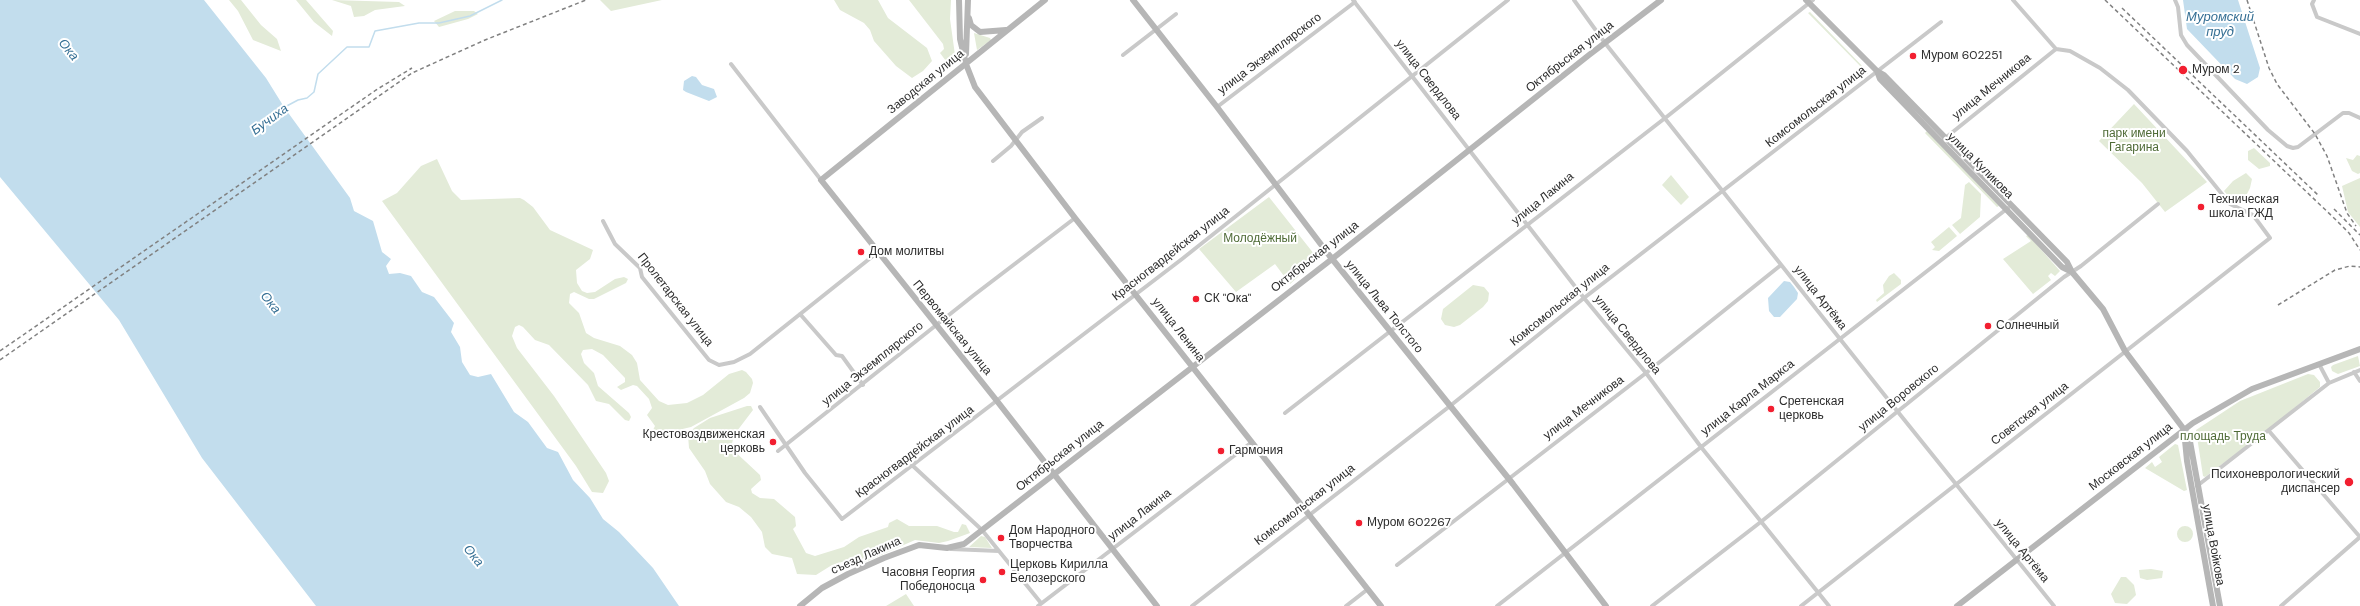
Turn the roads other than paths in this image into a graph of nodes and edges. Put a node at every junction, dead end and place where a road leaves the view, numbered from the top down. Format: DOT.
graph roads {
  1 [pos="959,0"];
  2 [pos="968,0"];
  3 [pos="1045,0"];
  4 [pos="1133,0"];
  5 [pos="1508,0"];
  6 [pos="1574,0"];
  7 [pos="1662,0"];
  8 [pos="2013,0"];
  9 [pos="2175,0"];
  10 [pos="1354,1"];
  11 [pos="1810,1"];
  12 [pos="2313,2"];
  13 [pos="967,14"];
  14 [pos="1176,14"];
  15 [pos="1941,22"];
  16 [pos="1156,29"];
  17 [pos="1008,30"];
  18 [pos="2360,34"];
  19 [pos="963,39"];
  20 [pos="1605,43"];
  21 [pos="2056,49"];
  22 [pos="1123,55"];
  23 [pos="966,61"];
  24 [pos="731,64"];
  25 [pos="1877,71"];
  26 [pos="1412,76"];
  27 [pos="1217,107"];
  28 [pos="1042,118"];
  29 [pos="1665,118"];
  30 [pos="2360,118"];
  31 [pos="1016,140"];
  32 [pos="1943,140"];
  33 [pos="1471,149"];
  34 [pos="993,161"];
  35 [pos="821,180"];
  36 [pos="1275,184"];
  37 [pos="1722,191"];
  38 [pos="2158,204"];
  39 [pos="2009,207"];
  40 [pos="1075,218"];
  41 [pos="603,221"];
  42 [pos="1528,225"];
  43 [pos="878,252"];
  44 [pos="1332,259"];
  45 [pos="1781,265"];
  46 [pos="2072,272"];
  47 [pos="1135,294"];
  48 [pos="1584,298"];
  49 [pos="800,314"];
  50 [pos="936,326"];
  51 [pos="1390,332"];
  52 [pos="1840,340"];
  53 [pos="2360,349"];
  54 [pos="2125,351"];
  55 [pos="2319,364"];
  56 [pos="1193,367"];
  57 [pos="2360,370"];
  58 [pos="2354,372"];
  59 [pos="1646,373"];
  60 [pos="2360,381"];
  61 [pos="2329,383"];
  62 [pos="863,385"];
  63 [pos="997,401"];
  64 [pos="1450,406"];
  65 [pos="760,407"];
  66 [pos="1898,412"];
  67 [pos="1285,413"];
  68 [pos="2184,430"];
  69 [pos="2269,431"];
  70 [pos="1252,442"];
  71 [pos="786,446"];
  72 [pos="1701,447"];
  73 [pos="778,451"];
  74 [pos="913,466"];
  75 [pos="1055,474"];
  76 [pos="1508,478"];
  77 [pos="1956,486"];
  78 [pos="2198,486"];
  79 [pos="2192,490"];
  80 [pos="1310,515"];
  81 [pos="1762,521"];
  82 [pos="982,530"];
  83 [pos="2360,537"];
  84 [pos="947,548"];
  85 [pos="1112,549"];
  86 [pos="999,551"];
  87 [pos="1565,552"];
  88 [pos="2016,559"];
  89 [pos="1397,565"];
  90 [pos="1368,589"];
  91 [pos="1819,592"];
  92 [pos="1039,605"];
  93 [pos="800,606"];
  94 [pos="1157,606"];
  95 [pos="1192,606"];
  96 [pos="1346,606"];
  97 [pos="1381,606"];
  98 [pos="1497,606"];
  99 [pos="1606,606"];
  100 [pos="1652,606"];
  101 [pos="1801,606"];
  102 [pos="1830,606"];
  103 [pos="1957,606"];
  104 [pos="2054,606"];
  105 [pos="2213,606"];
  106 [pos="2220,606"];
  107 [pos="2281,606"];
  1 -- 19 [label="street"];
  2 -- 13 [label="street"];
  3 -- 17 [label="street, Заводская улица"];
  4 -- 16 [label="street, улица Льва Толстого"];
  5 -- 26 [label="street, Красногвардейская улица"];
  6 -- 20 [label="street, улица Артёма"];
  7 -- 20 [label="street, Октябрьская улица"];
  8 -- 21 [label="street"];
  9 -- 30 [label="street"];
  10 -- 26 [label="street, улица Свердлова"];
  10 -- 27 [label="street, улица Экземплярского"];
  11 -- 25 [label="street, улица Куликова"];
  11 -- 29 [label="street, улица Лакина"];
  12 -- 18 [label="street"];
  13 -- 17 [label="street"];
  13 -- 19 [label="street"];
  14 -- 16 [label="street"];
  15 -- 25 [label="street, Комсомольская улица"];
  16 -- 22 [label="street"];
  16 -- 27 [label="street, улица Льва Толстого"];
  17 -- 23 [label="street, Заводская улица"];
  19 -- 23 [label="street, улица Ленина"];
  20 -- 29 [label="street, улица Артёма"];
  20 -- 33 [label="street, Октябрьская улица"];
  21 -- 32 [label="street, улица Мечникова"];
  21 -- 54 [label="street, Советская улица"];
  23 -- 31 [label="street, улица Ленина"];
  23 -- 35 [label="street, Заводская улица"];
  24 -- 35 [label="street, Первомайская улица"];
  25 -- 32 [label="street, улица Куликова"];
  25 -- 37 [label="street, Комсомольская улица"];
  26 -- 33 [label="street, улица Свердлова"];
  26 -- 36 [label="street, Красногвардейская улица"];
  27 -- 36 [label="street, улица Льва Толстого"];
  28 -- 31 [label="street"];
  29 -- 37 [label="street, улица Артёма"];
  29 -- 42 [label="street, улица Лакина"];
  31 -- 34 [label="street"];
  31 -- 40 [label="street, улица Ленина"];
  32 -- 39 [label="street, улица Куликова"];
  33 -- 42 [label="street, улица Свердлова"];
  33 -- 44 [label="street, Октябрьская улица"];
  35 -- 43 [label="street, Первомайская улица"];
  36 -- 44 [label="street, улица Льва Толстого"];
  36 -- 47 [label="street, Красногвардейская улица"];
  37 -- 45 [label="street, улица Артёма"];
  37 -- 48 [label="street, Комсомольская улица"];
  38 -- 46 [label="street, улица Воровского"];
  39 -- 46 [label="street, улица Куликова"];
  39 -- 52 [label="street, улица Карла Маркса"];
  40 -- 47 [label="street, улица Ленина"];
  40 -- 50 [label="street, улица Экземплярского"];
  41 -- 49 [label="street, Пролетарская улица"];
  42 -- 48 [label="street, улица Свердлова"];
  42 -- 51 [label="street, улица Лакина"];
  43 -- 49 [label="street, Пролетарская улица"];
  43 -- 50 [label="street, Первомайская улица"];
  44 -- 51 [label="street, улица Льва Толстого"];
  44 -- 56 [label="street, Октябрьская улица"];
  45 -- 52 [label="street, улица Артёма"];
  45 -- 59 [label="street, улица Мечникова"];
  46 -- 54 [label="street, улица Куликова"];
  46 -- 66 [label="street, улица Воровского"];
  47 -- 56 [label="street, улица Ленина"];
  47 -- 63 [label="street, Красногвардейская улица"];
  48 -- 59 [label="street, улица Свердлова"];
  48 -- 64 [label="street, Комсомольская улица"];
  49 -- 62 [label="street"];
  50 -- 62 [label="street, улица Экземплярского"];
  50 -- 63 [label="street, Первомайская улица"];
  51 -- 64 [label="street, улица Льва Толстого"];
  51 -- 67 [label="street, улица Лакина"];
  52 -- 66 [label="street, улица Артёма"];
  52 -- 72 [label="street, улица Карла Маркса"];
  53 -- 55 [label="street, Московская улица"];
  54 -- 68 [label="street, улица Куликова"];
  54 -- 77 [label="street, Советская улица"];
  55 -- 61 [label="street"];
  55 -- 68 [label="street, Московская улица"];
  56 -- 70 [label="street, улица Ленина"];
  56 -- 75 [label="street, Октябрьская улица"];
  57 -- 58 [label="street"];
  58 -- 60 [label="street"];
  58 -- 61 [label="street"];
  59 -- 72 [label="street, улица Свердлова"];
  59 -- 76 [label="street, улица Мечникова"];
  61 -- 69 [label="street"];
  62 -- 71 [label="street, улица Экземплярского"];
  63 -- 74 [label="street, Красногвардейская улица"];
  63 -- 75 [label="street, Первомайская улица"];
  64 -- 76 [label="street, улица Льва Толстого"];
  64 -- 80 [label="street, Комсомольская улица"];
  65 -- 71 [label="street"];
  66 -- 77 [label="street, улица Артёма"];
  66 -- 81 [label="street, улица Воровского"];
  68 -- 78 [label="street, улица Войкова"];
  68 -- 79 [label="street, улица Войкова"];
  68 -- 88 [label="street, Московская улица"];
  69 -- 78 [label="street"];
  69 -- 83 [label="street"];
  70 -- 80 [label="street, улица Ленина"];
  70 -- 85 [label="street, улица Лакина"];
  71 -- 73 [label="street, улица Экземплярского"];
  71 -- 74 [label="street, Красногвардейская улица"];
  72 -- 81 [label="street, улица Свердлова"];
  72 -- 87 [label="street, улица Карла Маркса"];
  74 -- 82 [label="street, улица Лакина"];
  75 -- 82 [label="street, Октябрьская улица"];
  75 -- 85 [label="street, Первомайская улица"];
  76 -- 87 [label="street, улица Льва Толстого"];
  76 -- 89 [label="street, улица Мечникова"];
  77 -- 88 [label="street, улица Артёма"];
  77 -- 91 [label="street, Советская улица"];
  78 -- 79 [label="street"];
  78 -- 106 [label="street, улица Войкова"];
  79 -- 105 [label="street, улица Войкова"];
  80 -- 90 [label="street, улица Ленина"];
  80 -- 95 [label="street, Комсомольская улица"];
  81 -- 91 [label="street, улица Свердлова"];
  81 -- 100 [label="street, улица Воровского"];
  82 -- 84 [label="street, съезд Лакина"];
  82 -- 86 [label="street, улица Лакина"];
  83 -- 107 [label="street"];
  84 -- 86 [label="street, съезд Лакина"];
  84 -- 93 [label="street, съезд Лакина"];
  85 -- 92 [label="street, улица Лакина"];
  85 -- 94 [label="street, Первомайская улица"];
  86 -- 92 [label="street, улица Лакина"];
  87 -- 98 [label="street, улица Карла Маркса"];
  87 -- 99 [label="street, улица Льва Толстого"];
  88 -- 103 [label="street, Московская улица"];
  88 -- 104 [label="street, улица Артёма"];
  90 -- 96 [label="street"];
  90 -- 97 [label="street, улица Ленина"];
  91 -- 101 [label="street, Советская улица"];
  91 -- 102 [label="street, улица Свердлова"];
}
